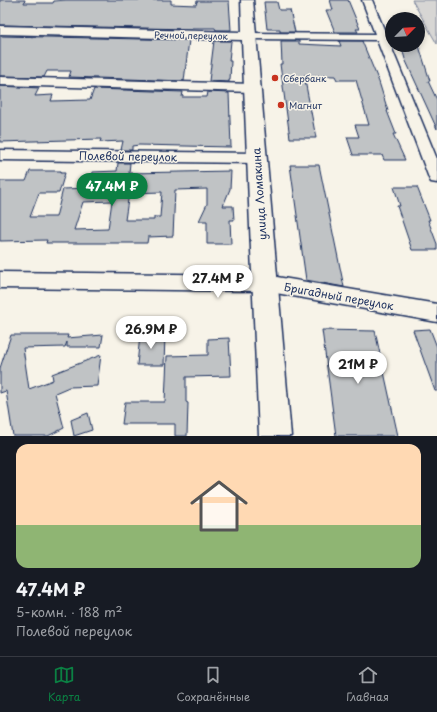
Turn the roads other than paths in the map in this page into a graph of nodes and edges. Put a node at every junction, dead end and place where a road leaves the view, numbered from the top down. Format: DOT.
graph roads {
  1 [pos="247,0"];
  2 [pos="367,0"];
  3 [pos="0,30"];
  4 [pos="249,36"];
  5 [pos="382,37"];
  6 [pos="0,81"];
  7 [pos="253,88"];
  8 [pos="0,155"];
  9 [pos="257,158"];
  10 [pos="437,178"];
  11 [pos="0,280"];
  12 [pos="265,283"];
  13 [pos="437,313"];
  14 [pos="275,436"];
  1 -- 4 [label="main road, улица Ломакина"];
  2 -- 5 [label="street"];
  3 -- 4 [label="main road, Речной переулок"];
  4 -- 5 [label="street, Речной переулок"];
  4 -- 7 [label="main road, улица Ломакина"];
  5 -- 10 [label="street"];
  6 -- 7 [label="street"];
  7 -- 9 [label="main road, улица Ломакина"];
  8 -- 9 [label="street, Полевой переулок"];
  9 -- 12 [label="main road, улица Ломакина"];
  11 -- 12 [label="street, Бригадный переулок"];
  12 -- 13 [label="street, Бригадный переулок"];
  12 -- 14 [label="main road, улица Ломакина"];
}
